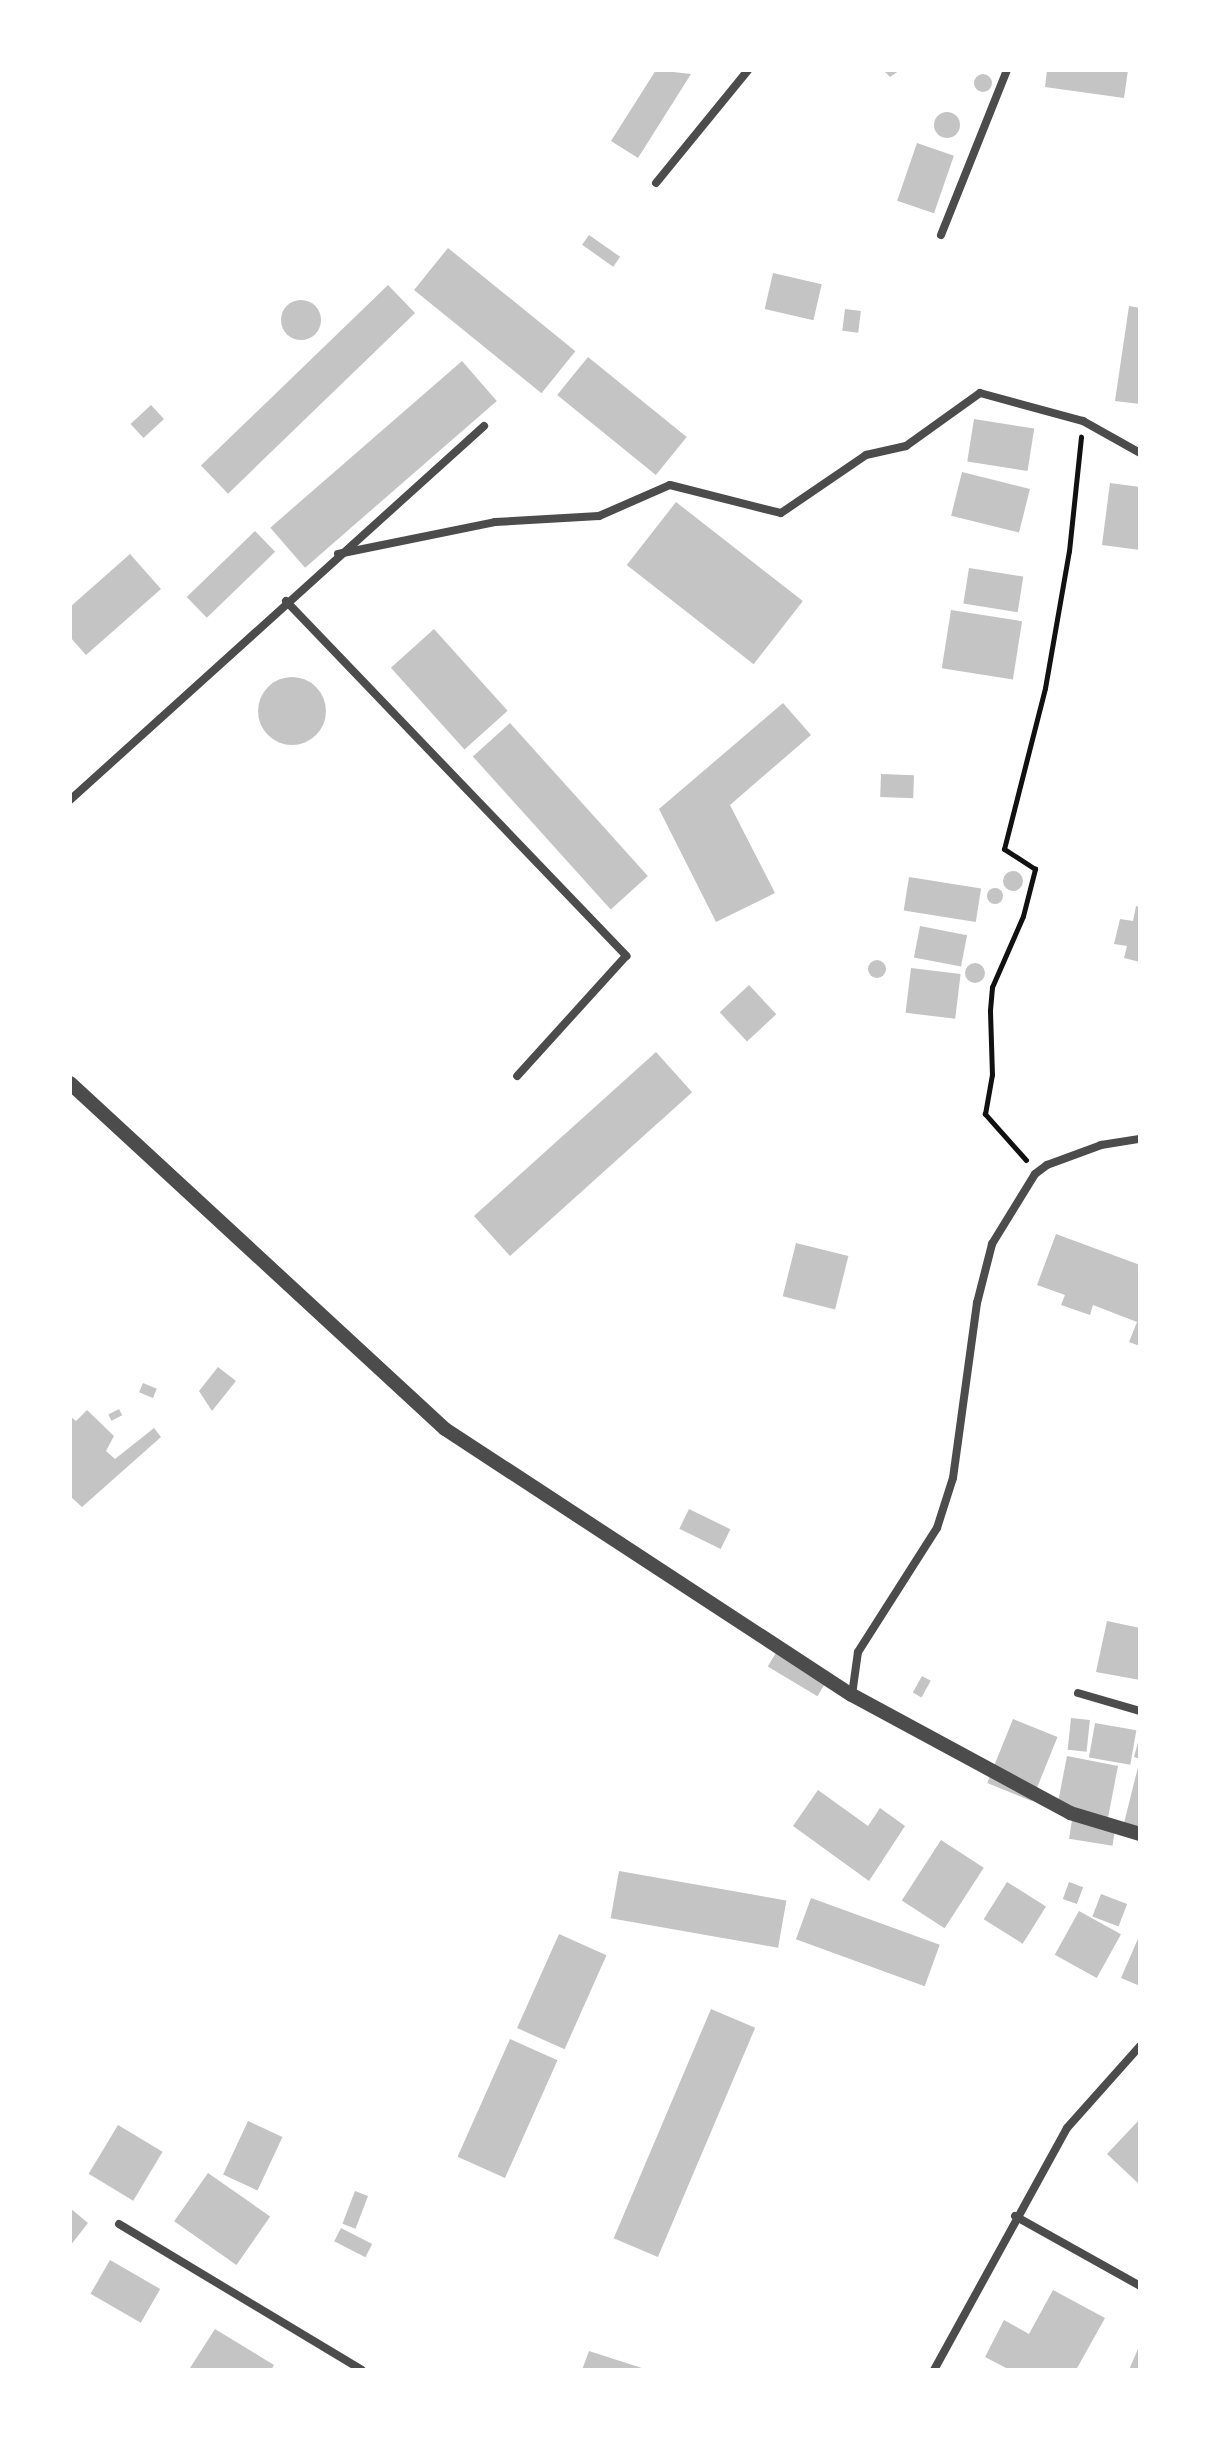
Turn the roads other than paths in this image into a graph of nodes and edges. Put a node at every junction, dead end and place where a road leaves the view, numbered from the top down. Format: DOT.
graph roads {
  1 [pos="748,70"];
  2 [pos="1007,70"];
  3 [pos="656,183"];
  4 [pos="941,235"];
  5 [pos="484,426"];
  6 [pos="1140,453"];
  7 [pos="338,554"];
  8 [pos="286,601"];
  9 [pos="70,800"];
  10 [pos="517,1076"];
  11 [pos="70,1083"];
  12 [pos="1140,1139"];
  13 [pos="1078,1693"];
  14 [pos="852,1695"];
  15 [pos="1140,1711"];
  16 [pos="1140,1834"];
  17 [pos="1140,2046"];
  18 [pos="1015,2216"];
  19 [pos="119,2224"];
  20 [pos="1140,2286"];
  21 [pos="362,2370"];
  22 [pos="934,2370"];
  1 -- 3 [label="street"];
  2 -- 4 [label="street"];
  5 -- 7 [label="street"];
  6 -- 7 [label="street"];
  7 -- 8 [label="street"];
  8 -- 9 [label="street"];
  8 -- 10 [label="street"];
  11 -- 14 [label="street"];
  12 -- 14 [label="street"];
  13 -- 15 [label="street"];
  14 -- 16 [label="street"];
  17 -- 18 [label="street"];
  18 -- 20 [label="street"];
  18 -- 22 [label="street"];
  19 -- 21 [label="street"];
}
